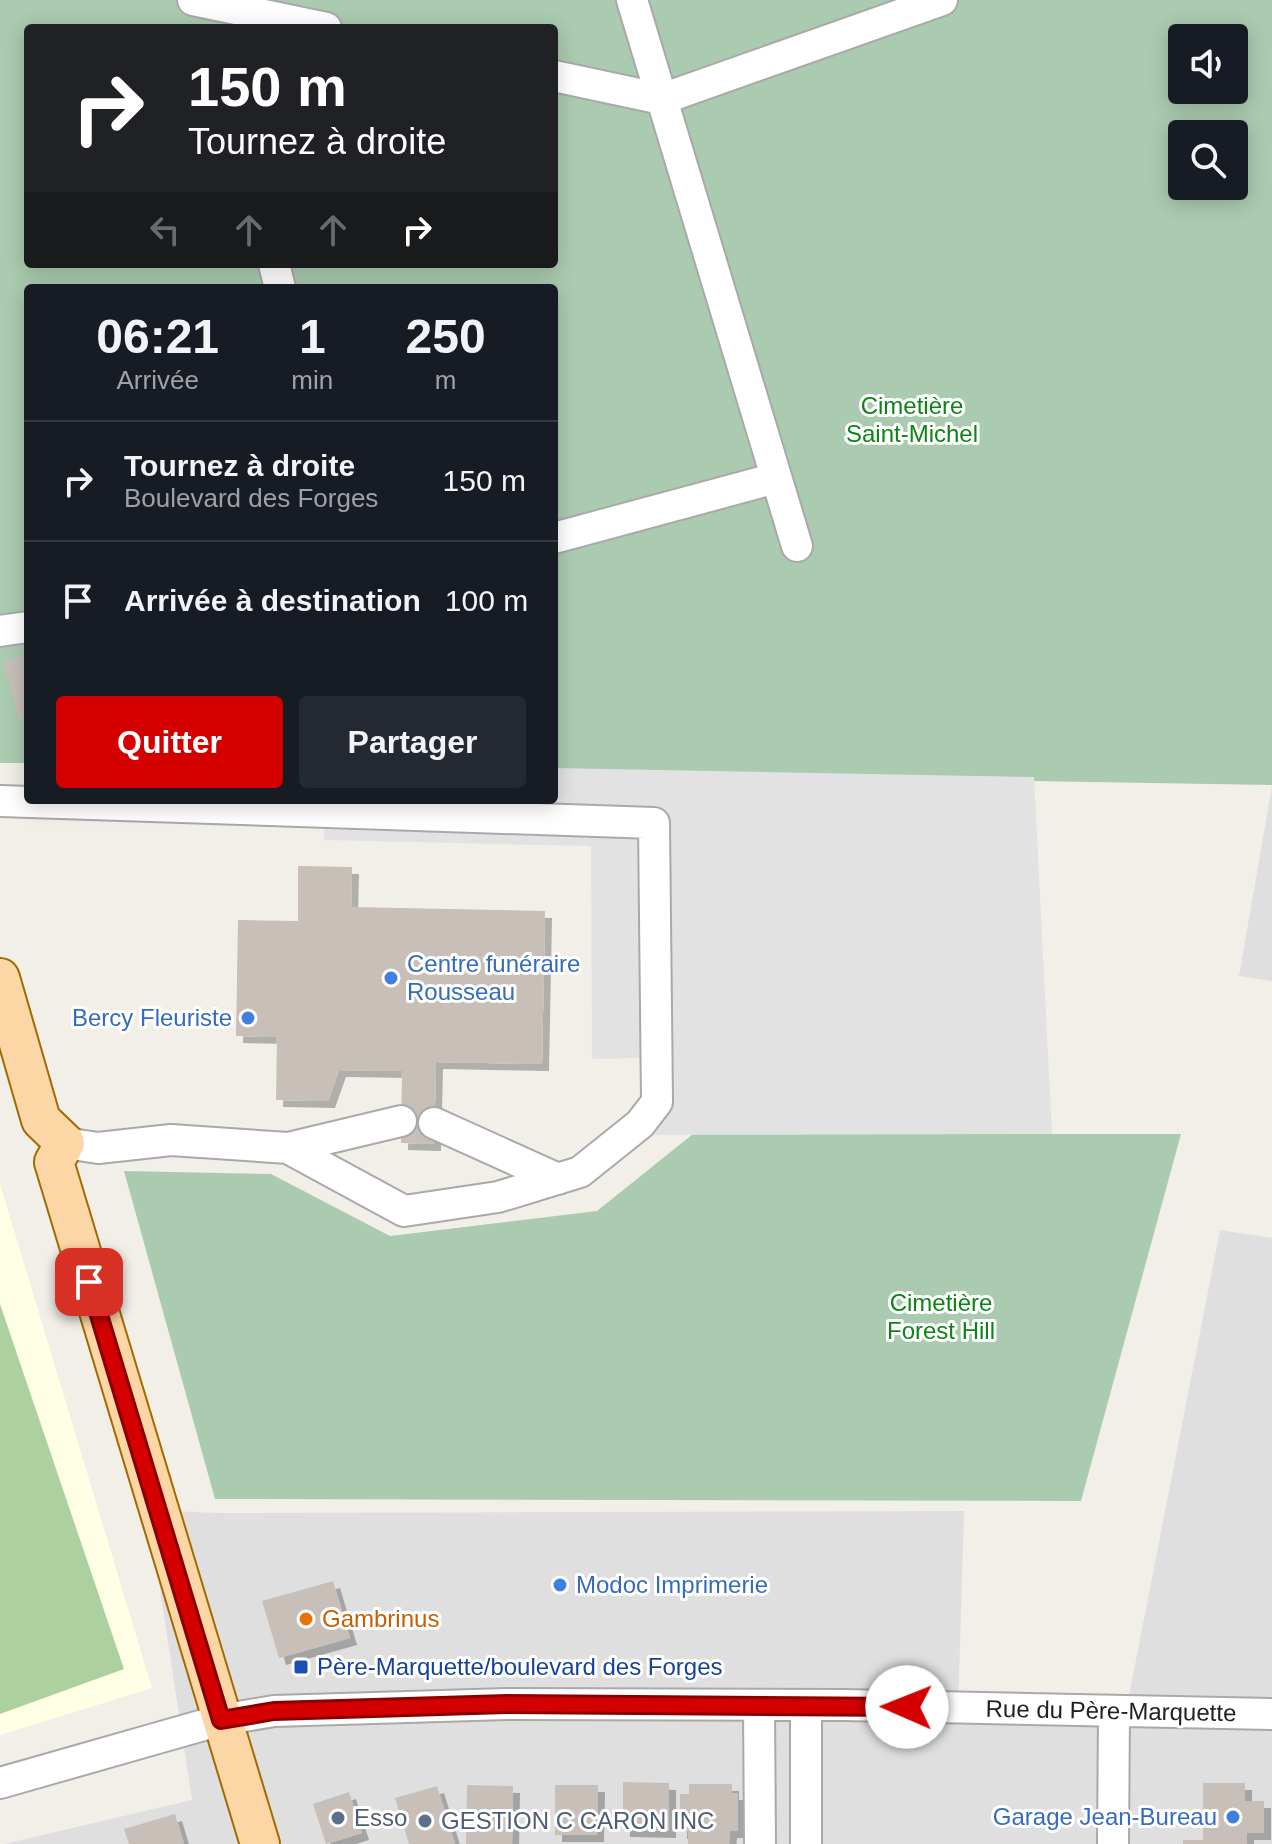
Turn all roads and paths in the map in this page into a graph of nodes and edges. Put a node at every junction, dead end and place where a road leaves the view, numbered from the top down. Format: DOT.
graph roads {
  1 [pos="193,0"];
  2 [pos="632,0"];
  3 [pos="942,0"];
  4 [pos="307,24"];
  5 [pos="558,77"];
  6 [pos="662,99"];
  7 [pos="776,478"];
  8 [pos="558,537"];
  9 [pos="797,546"];
  10 [pos="24,628"];
  11 [pos="0,631"];
  12 [pos="0,801"];
  13 [pos="24,802"];
  14 [pos="89,804"];
  15 [pos="0,978"];
  16 [pos="401,1121"];
  17 [pos="434,1123"];
  18 [pos="65,1143"];
  19 [pos="288,1148"];
  20 [pos="558,1179"];
  21 [pos="759,1705"];
  22 [pos="806,1705"];
  23 [pos="1114,1712"];
  24 [pos="1272,1714"];
  25 [pos="221,1720"];
  26 [pos="0,1783"];
  27 [pos="260,1844"];
  28 [pos="760,1844"];
  29 [pos="806,1844"];
  30 [pos="1113,1844"];
  1 -- 4 [label="street"];
  2 -- 6 [label="street"];
  3 -- 6 [label="street"];
  5 -- 6 [label="street"];
  6 -- 7 [label="street"];
  7 -- 8 [label="street"];
  7 -- 9 [label="street"];
  10 -- 11 [label="street"];
  12 -- 13 [label="street"];
  14 -- 20 [label="street"];
  15 -- 18 [label="main road"];
  16 -- 19 [label="street"];
  17 -- 20 [label="street"];
  18 -- 19 [label="street"];
  18 -- 25 [label="main road"];
  19 -- 20 [label="street"];
  21 -- 22 [label="street, Rue du Père-Marquette"];
  21 -- 25 [label="street, Rue du Père-Marquette"];
  21 -- 28 [label="street"];
  22 -- 23 [label="street, Rue du Père-Marquette"];
  22 -- 29 [label="street"];
  23 -- 24 [label="street, Rue du Père-Marquette"];
  23 -- 30 [label="street"];
  25 -- 26 [label="street, Rue du Père-Marquette"];
  25 -- 27 [label="main road"];
}
